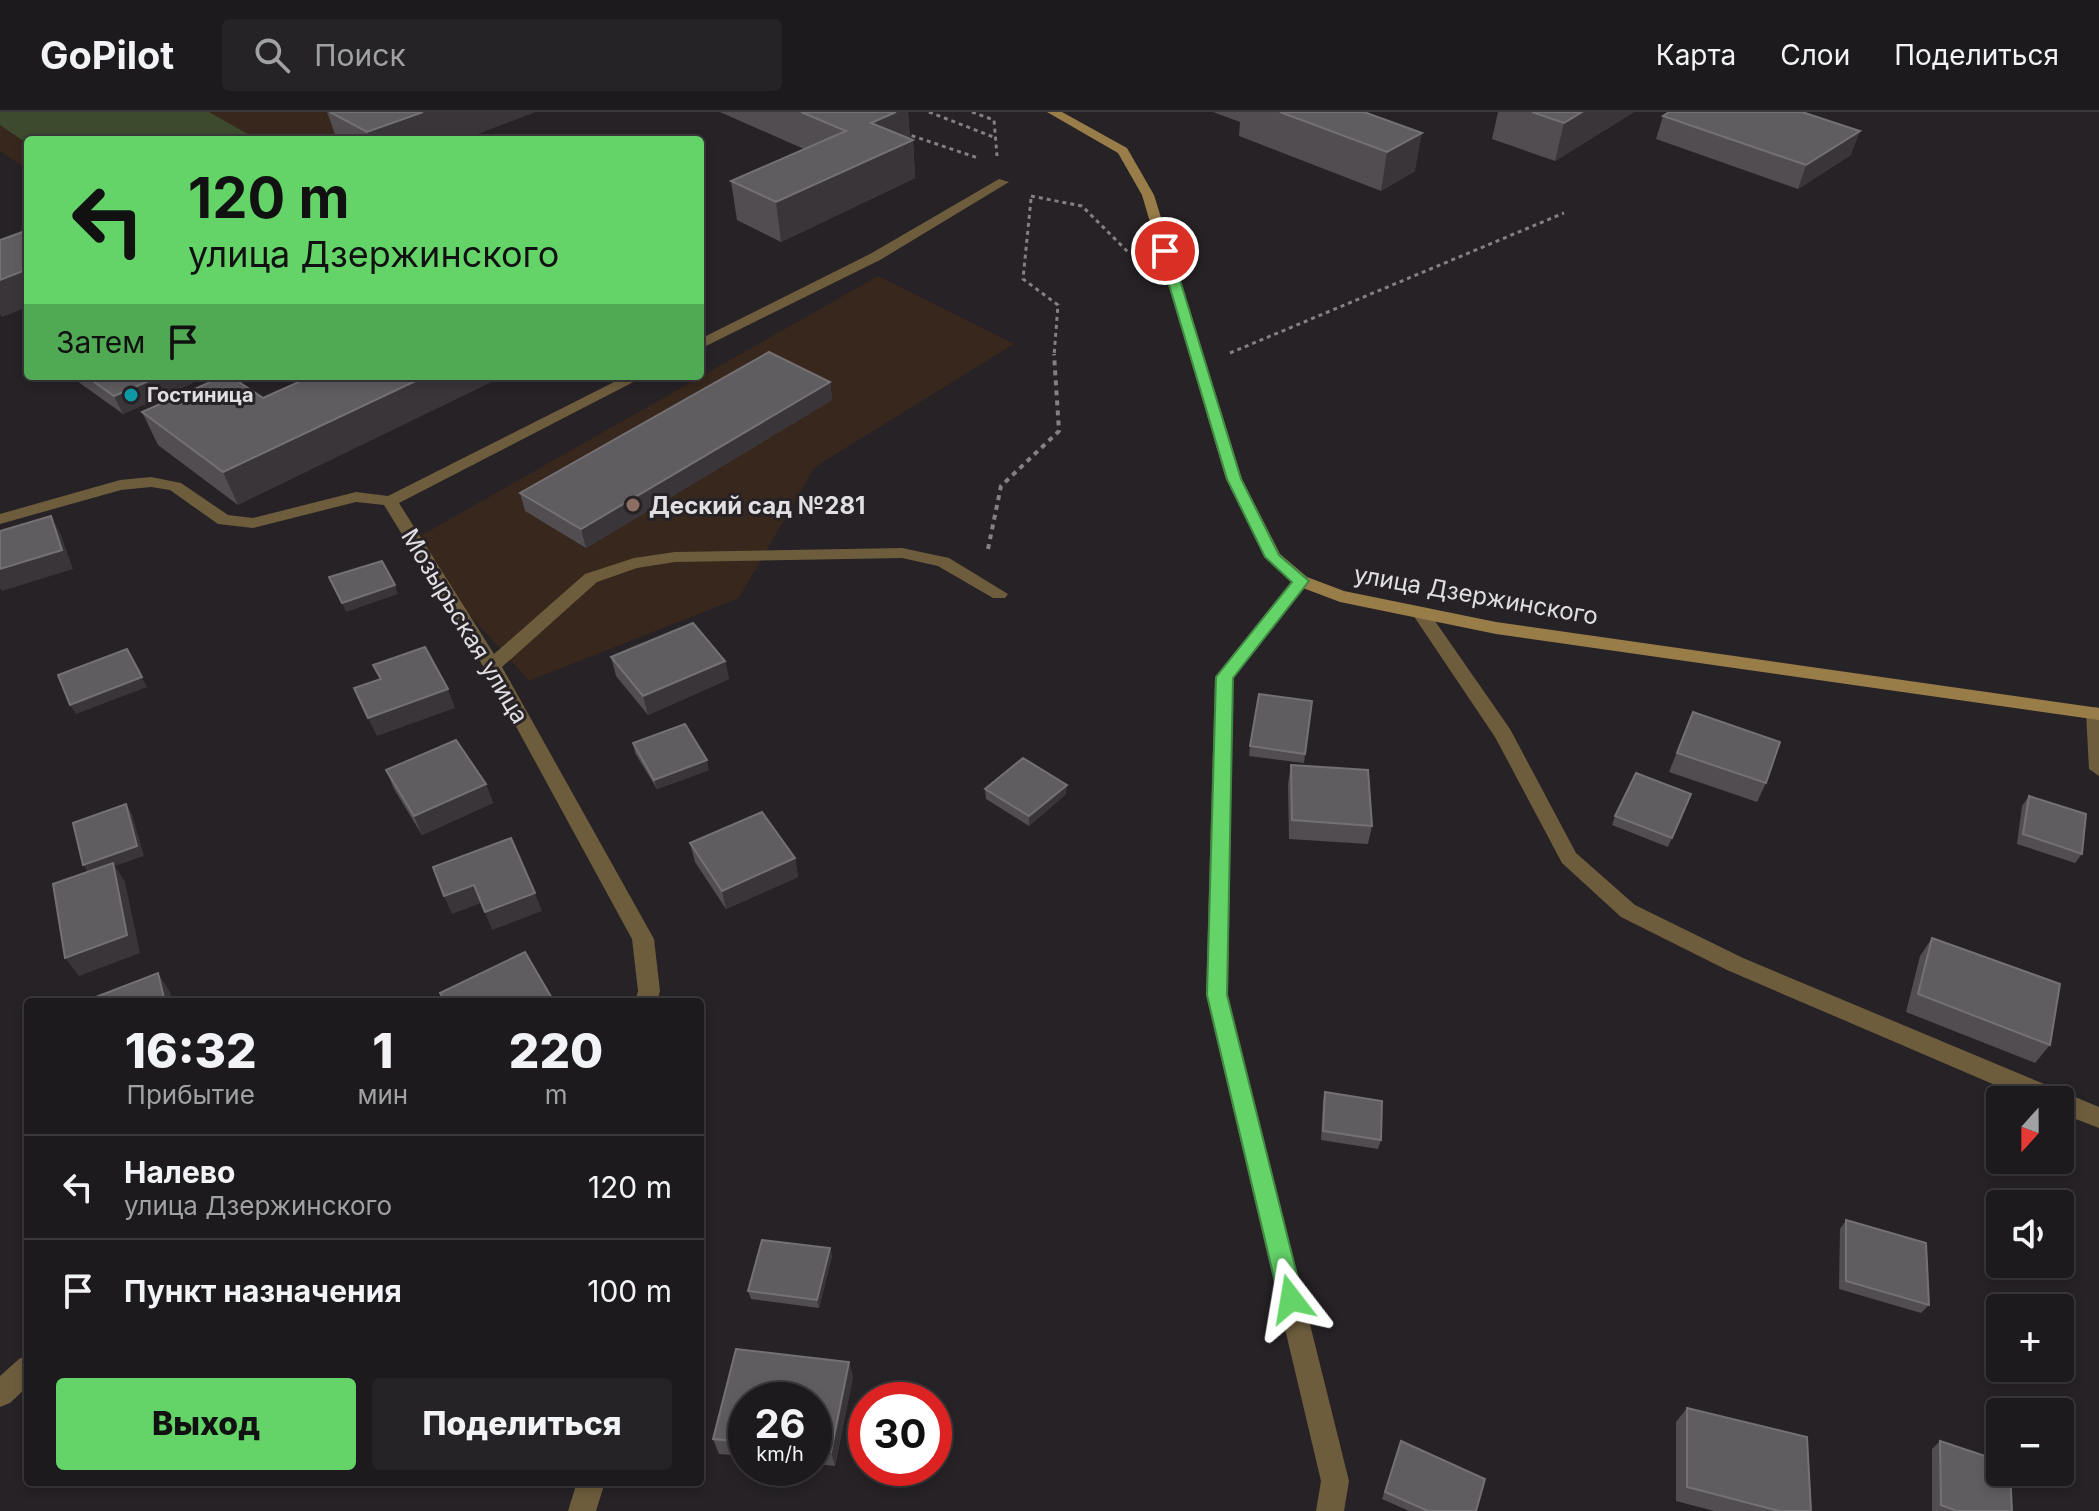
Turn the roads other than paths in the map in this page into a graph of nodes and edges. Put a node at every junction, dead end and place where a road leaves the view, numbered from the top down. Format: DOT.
graph roads {
  1 [pos="1053,112"];
  2 [pos="1003,182"];
  3 [pos="704,343"];
  4 [pos="630,380"];
  5 [pos="390,501"];
  6 [pos="0,519"];
  7 [pos="1301,581"];
  8 [pos="999,594"];
  9 [pos="1422,615"];
  10 [pos="492,666"];
  11 [pos="2097,713"];
  12 [pos="2099,769"];
  13 [pos="647,998"];
  14 [pos="2023,1086"];
  15 [pos="2074,1108"];
  16 [pos="2099,1118"];
  17 [pos="24,1372"];
  18 [pos="0,1394"];
  19 [pos="590,1486"];
  20 [pos="582,1511"];
  21 [pos="1330,1511"];
  1 -- 7 [label="street, улица Дзержинского"];
  2 -- 3 [label="street"];
  4 -- 5 [label="street, Мозырьская улица"];
  5 -- 6 [label="street"];
  5 -- 10 [label="street, Мозырьская улица"];
  7 -- 9 [label="street, улица Дзержинского"];
  7 -- 21 [label="street"];
  8 -- 10 [label="street"];
  9 -- 11 [label="street, улица Дзержинского"];
  9 -- 14 [label="street"];
  10 -- 13 [label="street, Мозырьская улица"];
  11 -- 12 [label="street"];
  15 -- 16 [label="street"];
  17 -- 18 [label="street"];
  19 -- 20 [label="street"];
}
